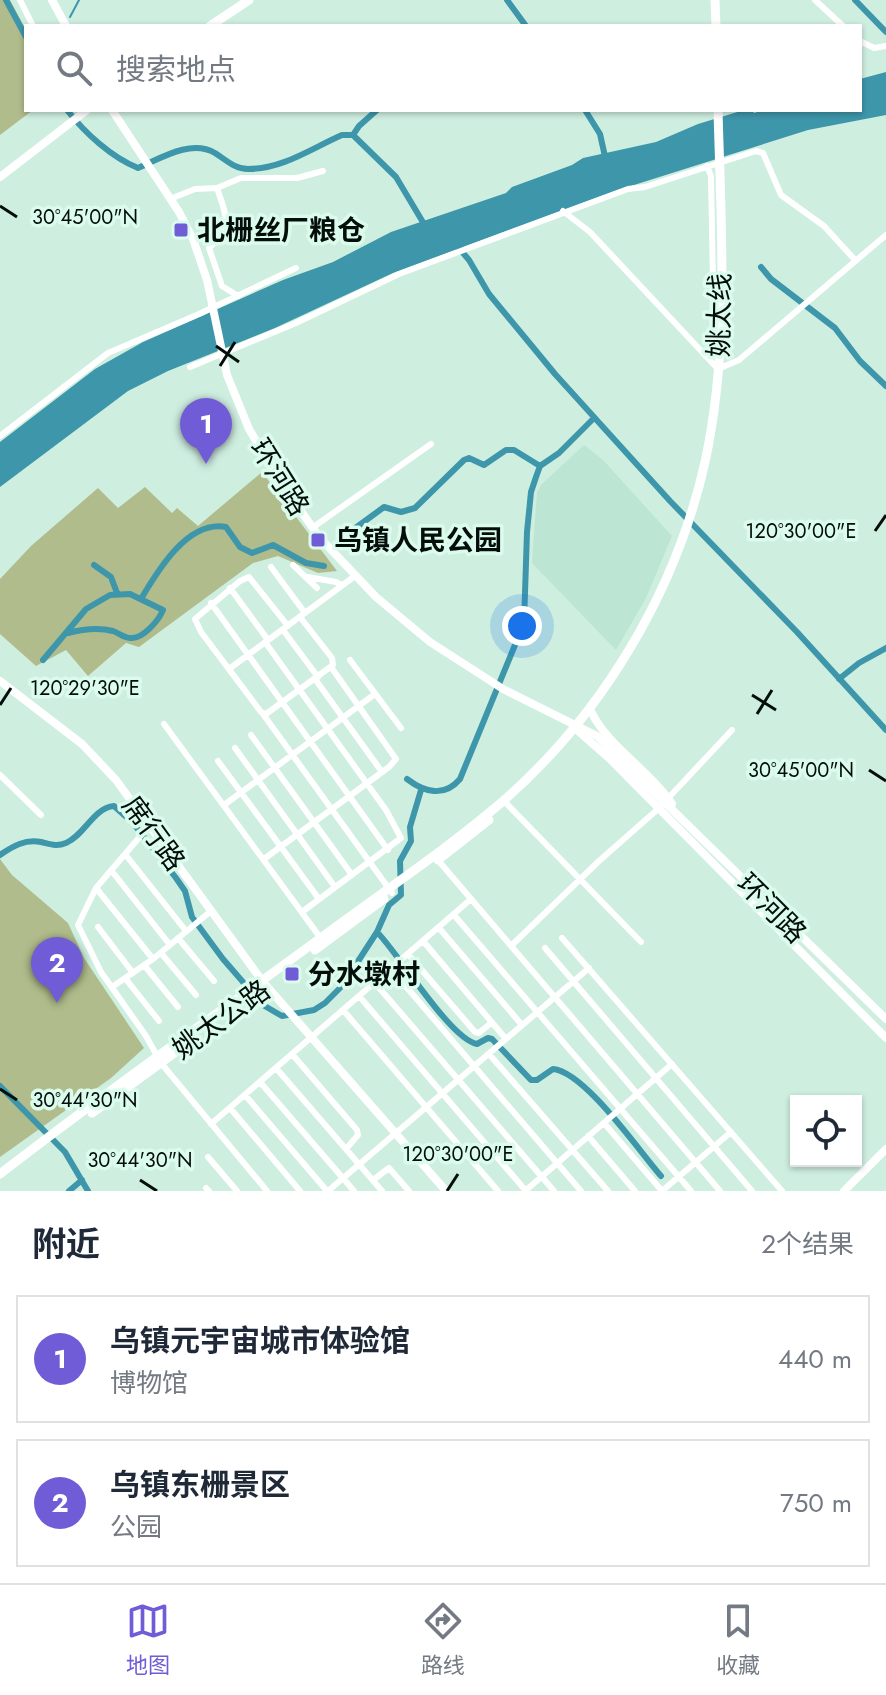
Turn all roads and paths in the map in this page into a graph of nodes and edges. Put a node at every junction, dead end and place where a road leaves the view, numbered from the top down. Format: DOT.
graph roads {
  1 [pos="20,0"];
  2 [pos="52,0"];
  3 [pos="249,0"];
  4 [pos="715,0"];
  5 [pos="815,0"];
  6 [pos="32,24"];
  7 [pos="62,24"];
  8 [pos="213,24"];
  9 [pos="716,24"];
  10 [pos="841,24"];
  11 [pos="862,42"];
  12 [pos="886,46"];
  13 [pos="84,112"];
  14 [pos="113,112"];
  15 [pos="718,112"];
  16 [pos="707,166"];
  17 [pos="323,171"];
  18 [pos="0,177"];
  19 [pos="217,188"];
  20 [pos="170,199"];
  21 [pos="563,211"];
  22 [pos="886,235"];
  23 [pos="722,245"];
  24 [pos="855,260"];
  25 [pos="296,268"];
  26 [pos="721,293"];
  27 [pos="238,296"];
  28 [pos="190,367"];
  29 [pos="721,368"];
  30 [pos="0,436"];
  31 [pos="431,444"];
  32 [pos="312,528"];
  33 [pos="685,537"];
  34 [pos="293,565"];
  35 [pos="271,567"];
  36 [pos="355,576"];
  37 [pos="308,577"];
  38 [pos="342,585"];
  39 [pos="230,588"];
  40 [pos="317,588"];
  41 [pos="211,603"];
  42 [pos="303,615"];
  43 [pos="285,628"];
  44 [pos="267,641"];
  45 [pos="248,655"];
  46 [pos="350,660"];
  47 [pos="331,667"];
  48 [pos="229,669"];
  49 [pos="316,678"];
  50 [pos="0,681"];
  51 [pos="300,690"];
  52 [pos="375,694"];
  53 [pos="283,703"];
  54 [pos="359,706"];
  55 [pos="592,713"];
  56 [pos="263,714"];
  57 [pos="342,718"];
  58 [pos="164,724"];
  59 [pos="401,728"];
  60 [pos="578,728"];
  61 [pos="328,729"];
  62 [pos="732,730"];
  63 [pos="251,735"];
  64 [pos="310,741"];
  65 [pos="235,748"];
  66 [pos="293,755"];
  67 [pos="218,761"];
  68 [pos="275,768"];
  69 [pos="382,772"];
  70 [pos="0,775"];
  71 [pos="258,780"];
  72 [pos="367,783"];
  73 [pos="241,793"];
  74 [pos="349,796"];
  75 [pos="506,803"];
  76 [pos="224,805"];
  77 [pos="331,809"];
  78 [pos="658,809"];
  79 [pos="677,811"];
  80 [pos="41,815"];
  81 [pos="314,822"];
  82 [pos="148,828"];
  83 [pos="297,834"];
  84 [pos="280,846"];
  85 [pos="388,850"];
  86 [pos="125,854"];
  87 [pos="436,858"];
  88 [pos="264,859"];
  89 [pos="370,863"];
  90 [pos="111,870"];
  91 [pos="352,875"];
  92 [pos="580,880"];
  93 [pos="335,887"];
  94 [pos="96,888"];
  95 [pos="390,891"];
  96 [pos="319,899"];
  97 [pos="471,899"];
  98 [pos="211,911"];
  99 [pos="302,912"];
  100 [pos="454,915"];
  101 [pos="98,927"];
  102 [pos="439,928"];
  103 [pos="189,929"];
  104 [pos="178,938"];
  105 [pos="562,938"];
  106 [pos="322,941"];
  107 [pos="423,941"];
  108 [pos="641,942"];
  109 [pos="170,945"];
  110 [pos="511,946"];
  111 [pos="545,948"];
  112 [pos="161,953"];
  113 [pos="406,956"];
  114 [pos="153,959"];
  115 [pos="144,965"];
  116 [pos="393,967"];
  117 [pos="589,968"];
  118 [pos="133,973"];
  119 [pos="125,978"];
  120 [pos="214,981"];
  121 [pos="573,982"];
  122 [pos="375,983"];
  123 [pos="112,987"];
  124 [pos="256,990"];
  125 [pos="196,995"];
  126 [pos="359,996"];
  127 [pos="555,997"];
  128 [pos="178,1007"];
  129 [pos="343,1010"];
  130 [pos="538,1012"];
  131 [pos="886,1019"];
  132 [pos="159,1021"];
  133 [pos="491,1023"];
  134 [pos="522,1025"];
  135 [pos="311,1038"];
  136 [pos="886,1038"];
  137 [pos="504,1040"];
  138 [pos="492,1052"];
  139 [pos="292,1054"];
  140 [pos="160,1060"];
  141 [pos="672,1064"];
  142 [pos="474,1067"];
  143 [pos="276,1068"];
  144 [pos="656,1078"];
  145 [pos="458,1080"];
  146 [pos="260,1082"];
  147 [pos="442,1093"];
  148 [pos="638,1094"];
  149 [pos="245,1095"];
  150 [pos="426,1107"];
  151 [pos="230,1108"];
  152 [pos="618,1110"];
  153 [pos="605,1122"];
  154 [pos="211,1124"];
  155 [pos="731,1132"];
  156 [pos="396,1133"];
  157 [pos="588,1136"];
  158 [pos="47,1142"];
  159 [pos="714,1146"];
  160 [pos="346,1149"];
  161 [pos="886,1149"];
  162 [pos="573,1150"];
  163 [pos="208,1157"];
  164 [pos="696,1162"];
  165 [pos="557,1163"];
  166 [pos="359,1164"];
  167 [pos="0,1174"];
  168 [pos="541,1177"];
  169 [pos="679,1177"];
  170 [pos="343,1178"];
  171 [pos="373,1180"];
  172 [pos="0,1181"];
  173 [pos="237,1191"];
  174 [pos="267,1191"];
  175 [pos="300,1191"];
  176 [pos="328,1191"];
  177 [pos="354,1191"];
  178 [pos="382,1191"];
  179 [pos="409,1191"];
  180 [pos="446,1191"];
  181 [pos="498,1191"];
  182 [pos="526,1191"];
  183 [pos="554,1191"];
  184 [pos="581,1191"];
  185 [pos="608,1191"];
  186 [pos="635,1191"];
  187 [pos="691,1191"];
  188 [pos="720,1191"];
  189 [pos="752,1191"];
  190 [pos="782,1191"];
  191 [pos="844,1191"];
  1 -- 6 [label="street"];
  2 -- 7 [label="street"];
  3 -- 8 [label="main road"];
  4 -- 9 [label="main road"];
  5 -- 10 [label="street"];
  11 -- 12 [label="street"];
  13 -- 18 [label="street"];
  14 -- 20 [label="street, 环河路"];
  15 -- 23 [label="main road"];
  16 -- 21 [label="street"];
  16 -- 24 [label="street"];
  16 -- 26 [label="street"];
  17 -- 19 [label="street"];
  19 -- 20 [label="street"];
  19 -- 27 [label="street"];
  20 -- 32 [label="street, 环河路"];
  21 -- 28 [label="street"];
  21 -- 29 [label="street"];
  22 -- 24 [label="street"];
  23 -- 26 [label="main road, 姚太线"];
  23 -- 29 [label="main road, 姚太线"];
  24 -- 29 [label="street"];
  25 -- 27 [label="street"];
  26 -- 29 [label="main road, 姚太线"];
  27 -- 30 [label="street"];
  29 -- 33 [label="main road, 姚太线"];
  31 -- 32 [label="street"];
  32 -- 36 [label="street, 环河路"];
  33 -- 55 [label="main road, 姚太线"];
  33 -- 60 [label="main road, 姚太线"];
  34 -- 37 [label="street"];
  35 -- 42 [label="street"];
  36 -- 38 [label="street"];
  36 -- 60 [label="street, 环河路"];
  37 -- 38 [label="street"];
  37 -- 40 [label="street"];
  38 -- 42 [label="street"];
  39 -- 41 [label="street"];
  39 -- 43 [label="street"];
  39 -- 44 [label="street"];
  41 -- 45 [label="street"];
  41 -- 48 [label="street"];
  42 -- 43 [label="street"];
  42 -- 47 [label="street"];
  43 -- 44 [label="street"];
  43 -- 49 [label="street"];
  44 -- 45 [label="street"];
  44 -- 51 [label="street"];
  45 -- 48 [label="street"];
  45 -- 53 [label="street"];
  46 -- 52 [label="street"];
  47 -- 49 [label="street"];
  47 -- 54 [label="street"];
  48 -- 56 [label="street"];
  49 -- 51 [label="street"];
  49 -- 57 [label="street"];
  50 -- 82 [label="street, 席行路"];
  51 -- 53 [label="street"];
  51 -- 61 [label="street"];
  52 -- 54 [label="street"];
  52 -- 59 [label="street"];
  53 -- 56 [label="street"];
  53 -- 64 [label="street"];
  54 -- 57 [label="street"];
  54 -- 69 [label="street"];
  55 -- 60 [label="main road, 姚太线"];
  55 -- 79 [label="street"];
  56 -- 66 [label="street"];
  57 -- 61 [label="street"];
  57 -- 69 [label="street"];
  58 -- 76 [label="street"];
  60 -- 75 [label="main road, 姚太公路"];
  60 -- 78 [label="street"];
  60 -- 79 [label="street, 环河路"];
  61 -- 64 [label="street"];
  61 -- 72 [label="street"];
  62 -- 78 [label="street"];
  63 -- 68 [label="street"];
  64 -- 66 [label="street"];
  64 -- 74 [label="street"];
  65 -- 71 [label="street"];
  66 -- 68 [label="street"];
  66 -- 77 [label="street"];
  67 -- 73 [label="street"];
  68 -- 71 [label="street"];
  68 -- 81 [label="street"];
  69 -- 72 [label="street"];
  70 -- 80 [label="street"];
  71 -- 73 [label="street"];
  71 -- 83 [label="street"];
  72 -- 74 [label="street"];
  72 -- 85 [label="street"];
  73 -- 76 [label="street"];
  73 -- 84 [label="street"];
  74 -- 77 [label="street"];
  74 -- 85 [label="street"];
  75 -- 87 [label="main road, 姚太公路"];
  75 -- 92 [label="street"];
  76 -- 88 [label="street"];
  77 -- 81 [label="street"];
  77 -- 89 [label="street"];
  78 -- 92 [label="street"];
  78 -- 136 [label="street"];
  79 -- 131 [label="street, 环河路"];
  81 -- 83 [label="street"];
  81 -- 91 [label="street"];
  82 -- 86 [label="street"];
  82 -- 98 [label="street, 席行路"];
  83 -- 84 [label="street"];
  83 -- 93 [label="street"];
  84 -- 88 [label="street"];
  84 -- 96 [label="street"];
  85 -- 89 [label="street"];
  86 -- 90 [label="street"];
  86 -- 103 [label="street"];
  87 -- 95 [label="main road, 姚太公路"];
  87 -- 97 [label="street"];
  88 -- 99 [label="street"];
  89 -- 91 [label="street"];
  89 -- 95 [label="street"];
  90 -- 94 [label="street"];
  90 -- 109 [label="street"];
  91 -- 93 [label="street"];
  92 -- 108 [label="street"];
  92 -- 110 [label="street"];
  93 -- 96 [label="street"];
  94 -- 114 [label="street"];
  94 -- 123 [label="street"];
  95 -- 106 [label="main road, 姚太公路"];
  96 -- 99 [label="street"];
  97 -- 100 [label="street"];
  97 -- 110 [label="street"];
  98 -- 103 [label="street"];
  98 -- 124 [label="street, 席行路"];
  99 -- 106 [label="street"];
  100 -- 102 [label="street"];
  100 -- 130 [label="street"];
  101 -- 118 [label="street"];
  102 -- 107 [label="street"];
  102 -- 134 [label="street"];
  103 -- 104 [label="street"];
  104 -- 109 [label="street"];
  104 -- 120 [label="street"];
  105 -- 117 [label="street"];
  106 -- 124 [label="main road, 姚太公路"];
  107 -- 113 [label="street"];
  107 -- 133 [label="street"];
  109 -- 112 [label="street"];
  110 -- 127 [label="street"];
  111 -- 121 [label="street"];
  112 -- 114 [label="street"];
  112 -- 125 [label="street"];
  113 -- 116 [label="street"];
  113 -- 133 [label="street"];
  114 -- 115 [label="street"];
  115 -- 118 [label="street"];
  115 -- 128 [label="street"];
  116 -- 122 [label="street"];
  116 -- 142 [label="street"];
  117 -- 121 [label="street"];
  117 -- 141 [label="street"];
  118 -- 119 [label="street"];
  119 -- 123 [label="street"];
  119 -- 132 [label="street"];
  121 -- 127 [label="street"];
  121 -- 144 [label="street"];
  122 -- 126 [label="street"];
  122 -- 145 [label="street"];
  123 -- 140 [label="street"];
  124 -- 135 [label="street, 席行路"];
  124 -- 140 [label="main road, 姚太公路"];
  126 -- 129 [label="street"];
  126 -- 147 [label="street"];
  127 -- 130 [label="street"];
  127 -- 148 [label="street"];
  129 -- 135 [label="street"];
  129 -- 150 [label="street"];
  130 -- 134 [label="street"];
  130 -- 152 [label="street"];
  133 -- 137 [label="street"];
  134 -- 137 [label="street"];
  135 -- 139 [label="street"];
  135 -- 156 [label="street, 席行路"];
  137 -- 138 [label="street"];
  138 -- 142 [label="street"];
  138 -- 162 [label="street"];
  139 -- 143 [label="street"];
  139 -- 160 [label="street"];
  140 -- 154 [label="street"];
  140 -- 158 [label="main road, 姚太公路"];
  141 -- 144 [label="street"];
  141 -- 155 [label="street"];
  142 -- 145 [label="street"];
  142 -- 165 [label="street"];
  143 -- 146 [label="street"];
  143 -- 160 [label="street"];
  144 -- 148 [label="street"];
  144 -- 159 [label="street"];
  145 -- 147 [label="street"];
  145 -- 168 [label="street"];
  146 -- 149 [label="street"];
  146 -- 170 [label="street"];
  147 -- 150 [label="street"];
  147 -- 182 [label="street"];
  148 -- 152 [label="street"];
  148 -- 164 [label="street"];
  149 -- 151 [label="street"];
  149 -- 176 [label="street"];
  150 -- 156 [label="street"];
  150 -- 181 [label="street"];
  151 -- 154 [label="street"];
  151 -- 175 [label="street"];
  152 -- 153 [label="street"];
  152 -- 169 [label="street"];
  153 -- 157 [label="street"];
  153 -- 169 [label="street"];
  154 -- 174 [label="street"];
  155 -- 159 [label="street"];
  155 -- 190 [label="street"];
  156 -- 166 [label="street"];
  156 -- 180 [label="street, 席行路"];
  157 -- 162 [label="street"];
  157 -- 186 [label="street"];
  158 -- 167 [label="main road, 姚太公路"];
  158 -- 172 [label="main road, 姚太公路"];
  159 -- 164 [label="street"];
  159 -- 189 [label="street"];
  160 -- 166 [label="street"];
  161 -- 191 [label="street"];
  162 -- 165 [label="street"];
  162 -- 185 [label="street"];
  163 -- 173 [label="street"];
  164 -- 169 [label="street"];
  164 -- 188 [label="street"];
  165 -- 168 [label="street"];
  165 -- 184 [label="street"];
  166 -- 170 [label="street"];
  166 -- 171 [label="street"];
  168 -- 182 [label="street"];
  168 -- 183 [label="street"];
  169 -- 187 [label="street"];
  170 -- 176 [label="street"];
  170 -- 177 [label="street"];
  171 -- 178 [label="street"];
  171 -- 179 [label="street"];
}
